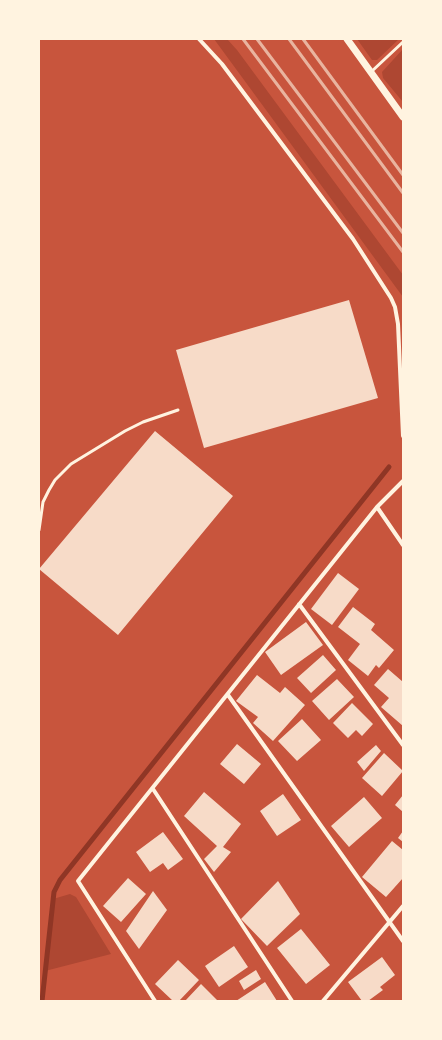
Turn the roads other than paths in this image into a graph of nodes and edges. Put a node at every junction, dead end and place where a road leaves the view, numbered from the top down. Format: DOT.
graph roads {
  1 [pos="199,39"];
  2 [pos="346,39"];
  3 [pos="403,42"];
  4 [pos="370,72"];
  5 [pos="403,117"];
  6 [pos="178,410"];
  7 [pos="403,436"];
  8 [pos="403,481"];
  9 [pos="377,508"];
  10 [pos="39,530"];
  11 [pos="403,545"];
  12 [pos="298,604"];
  13 [pos="228,695"];
  14 [pos="403,744"];
  15 [pos="153,788"];
  16 [pos="403,906"];
  17 [pos="390,922"];
  18 [pos="403,941"];
  19 [pos="155,1001"];
  20 [pos="292,1001"];
  21 [pos="323,1001"];
  1 -- 7 [label="street"];
  2 -- 4 [label="street"];
  3 -- 4 [label="lane"];
  4 -- 5 [label="street"];
  6 -- 10 [label="lane"];
  8 -- 9 [label="street"];
  9 -- 11 [label="street"];
  9 -- 12 [label="street"];
  12 -- 13 [label="street"];
  12 -- 14 [label="street"];
  13 -- 15 [label="street"];
  13 -- 17 [label="street"];
  15 -- 19 [label="street"];
  15 -- 20 [label="street"];
  16 -- 17 [label="street"];
  17 -- 18 [label="street"];
  17 -- 21 [label="street"];
}
